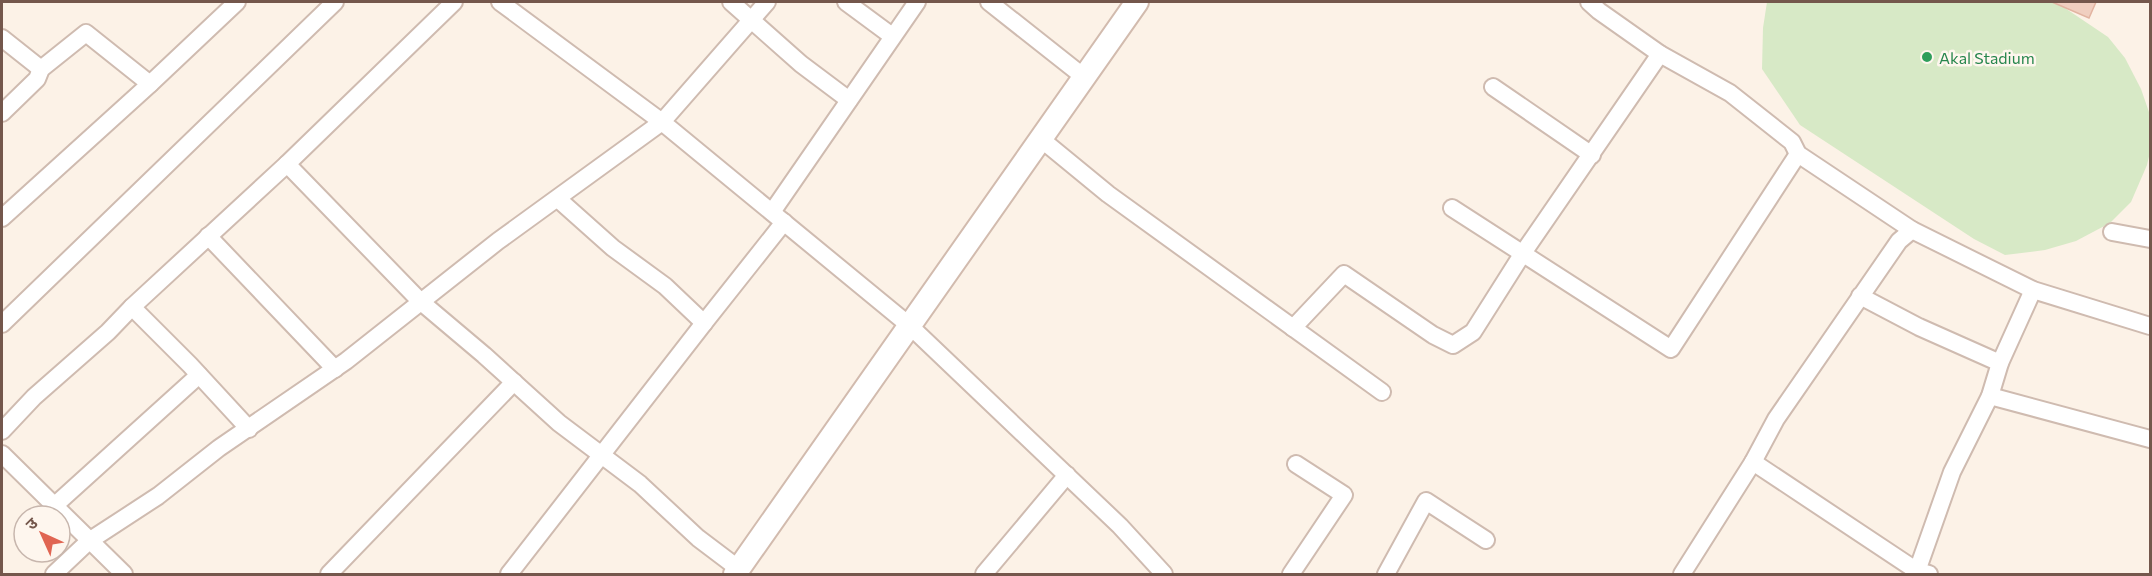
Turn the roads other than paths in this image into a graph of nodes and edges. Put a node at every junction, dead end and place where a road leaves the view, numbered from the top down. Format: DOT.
graph roads {
  1 [pos="237,2"];
  2 [pos="334,2"];
  3 [pos="454,2"];
  4 [pos="500,2"];
  5 [pos="731,2"];
  6 [pos="767,2"];
  7 [pos="846,2"];
  8 [pos="916,2"];
  9 [pos="989,2"];
  10 [pos="1137,2"];
  11 [pos="1589,2"];
  12 [pos="750,21"];
  13 [pos="892,36"];
  14 [pos="2,38"];
  15 [pos="1660,54"];
  16 [pos="41,69"];
  17 [pos="1084,77"];
  18 [pos="150,84"];
  19 [pos="1493,87"];
  20 [pos="849,100"];
  21 [pos="2,113"];
  22 [pos="662,122"];
  23 [pos="1041,139"];
  24 [pos="1798,154"];
  25 [pos="1592,155"];
  26 [pos="287,164"];
  27 [pos="558,199"];
  28 [pos="1452,208"];
  29 [pos="778,217"];
  30 [pos="2,218"];
  31 [pos="1911,230"];
  32 [pos="2112,232"];
  33 [pos="208,236"];
  34 [pos="2151,239"];
  35 [pos="1523,254"];
  36 [pos="2033,290"];
  37 [pos="1860,296"];
  38 [pos="420,301"];
  39 [pos="132,307"];
  40 [pos="704,323"];
  41 [pos="2,324"];
  42 [pos="909,326"];
  43 [pos="2151,326"];
  44 [pos="1293,328"];
  45 [pos="2000,363"];
  46 [pos="335,369"];
  47 [pos="199,375"];
  48 [pos="514,382"];
  49 [pos="1382,392"];
  50 [pos="1990,396"];
  51 [pos="249,429"];
  52 [pos="2,431"];
  53 [pos="2151,439"];
  54 [pos="603,456"];
  55 [pos="1753,462"];
  56 [pos="1296,464"];
  57 [pos="5,465"];
  58 [pos="1067,475"];
  59 [pos="50,504"];
  60 [pos="56,504"];
  61 [pos="72,525"];
  62 [pos="1486,540"];
  63 [pos="89,541"];
  64 [pos="737,572"];
  65 [pos="1920,573"];
  66 [pos="54,574"];
  67 [pos="124,574"];
  68 [pos="329,574"];
  69 [pos="509,574"];
  70 [pos="984,574"];
  71 [pos="1164,574"];
  72 [pos="1291,574"];
  73 [pos="1386,574"];
  74 [pos="1682,574"];
  1 -- 18 [label="street"];
  2 -- 41 [label="street"];
  3 -- 26 [label="street"];
  4 -- 22 [label="street"];
  5 -- 12 [label="street"];
  6 -- 12 [label="street"];
  7 -- 13 [label="street"];
  8 -- 13 [label="street"];
  9 -- 17 [label="street"];
  10 -- 17 [label="main road"];
  11 -- 15 [label="street"];
  12 -- 20 [label="street"];
  12 -- 22 [label="street"];
  13 -- 20 [label="street"];
  14 -- 16 [label="street"];
  15 -- 24 [label="street"];
  15 -- 25 [label="street"];
  16 -- 18 [label="street"];
  16 -- 21 [label="street"];
  17 -- 23 [label="main road"];
  18 -- 30 [label="street"];
  19 -- 25 [label="street"];
  20 -- 29 [label="street"];
  22 -- 27 [label="street"];
  22 -- 29 [label="street"];
  23 -- 42 [label="main road"];
  23 -- 44 [label="street"];
  24 -- 31 [label="street"];
  24 -- 35 [label="street"];
  25 -- 35 [label="street"];
  26 -- 33 [label="street"];
  26 -- 38 [label="street"];
  27 -- 38 [label="street"];
  27 -- 40 [label="street"];
  28 -- 35 [label="street"];
  29 -- 40 [label="street"];
  29 -- 42 [label="street"];
  31 -- 36 [label="street"];
  31 -- 37 [label="street"];
  32 -- 34 [label="street"];
  33 -- 39 [label="street"];
  33 -- 46 [label="street"];
  35 -- 44 [label="street"];
  36 -- 43 [label="street"];
  36 -- 45 [label="street"];
  37 -- 45 [label="street"];
  37 -- 55 [label="street"];
  38 -- 46 [label="street"];
  38 -- 48 [label="street"];
  39 -- 47 [label="street"];
  39 -- 52 [label="street"];
  40 -- 54 [label="street"];
  42 -- 58 [label="street"];
  42 -- 64 [label="main road"];
  44 -- 49 [label="street"];
  45 -- 50 [label="street"];
  46 -- 51 [label="street"];
  47 -- 51 [label="street"];
  47 -- 60 [label="street"];
  48 -- 54 [label="street"];
  48 -- 68 [label="street"];
  50 -- 53 [label="street"];
  50 -- 65 [label="street"];
  51 -- 63 [label="street"];
  54 -- 64 [label="street"];
  54 -- 69 [label="street"];
  55 -- 65 [label="street"];
  55 -- 74 [label="street"];
  56 -- 72 [label="street"];
  57 -- 59 [label="street"];
  58 -- 70 [label="street"];
  58 -- 71 [label="street"];
  61 -- 63 [label="street"];
  62 -- 73 [label="street"];
  63 -- 66 [label="street"];
  63 -- 67 [label="street"];
}
